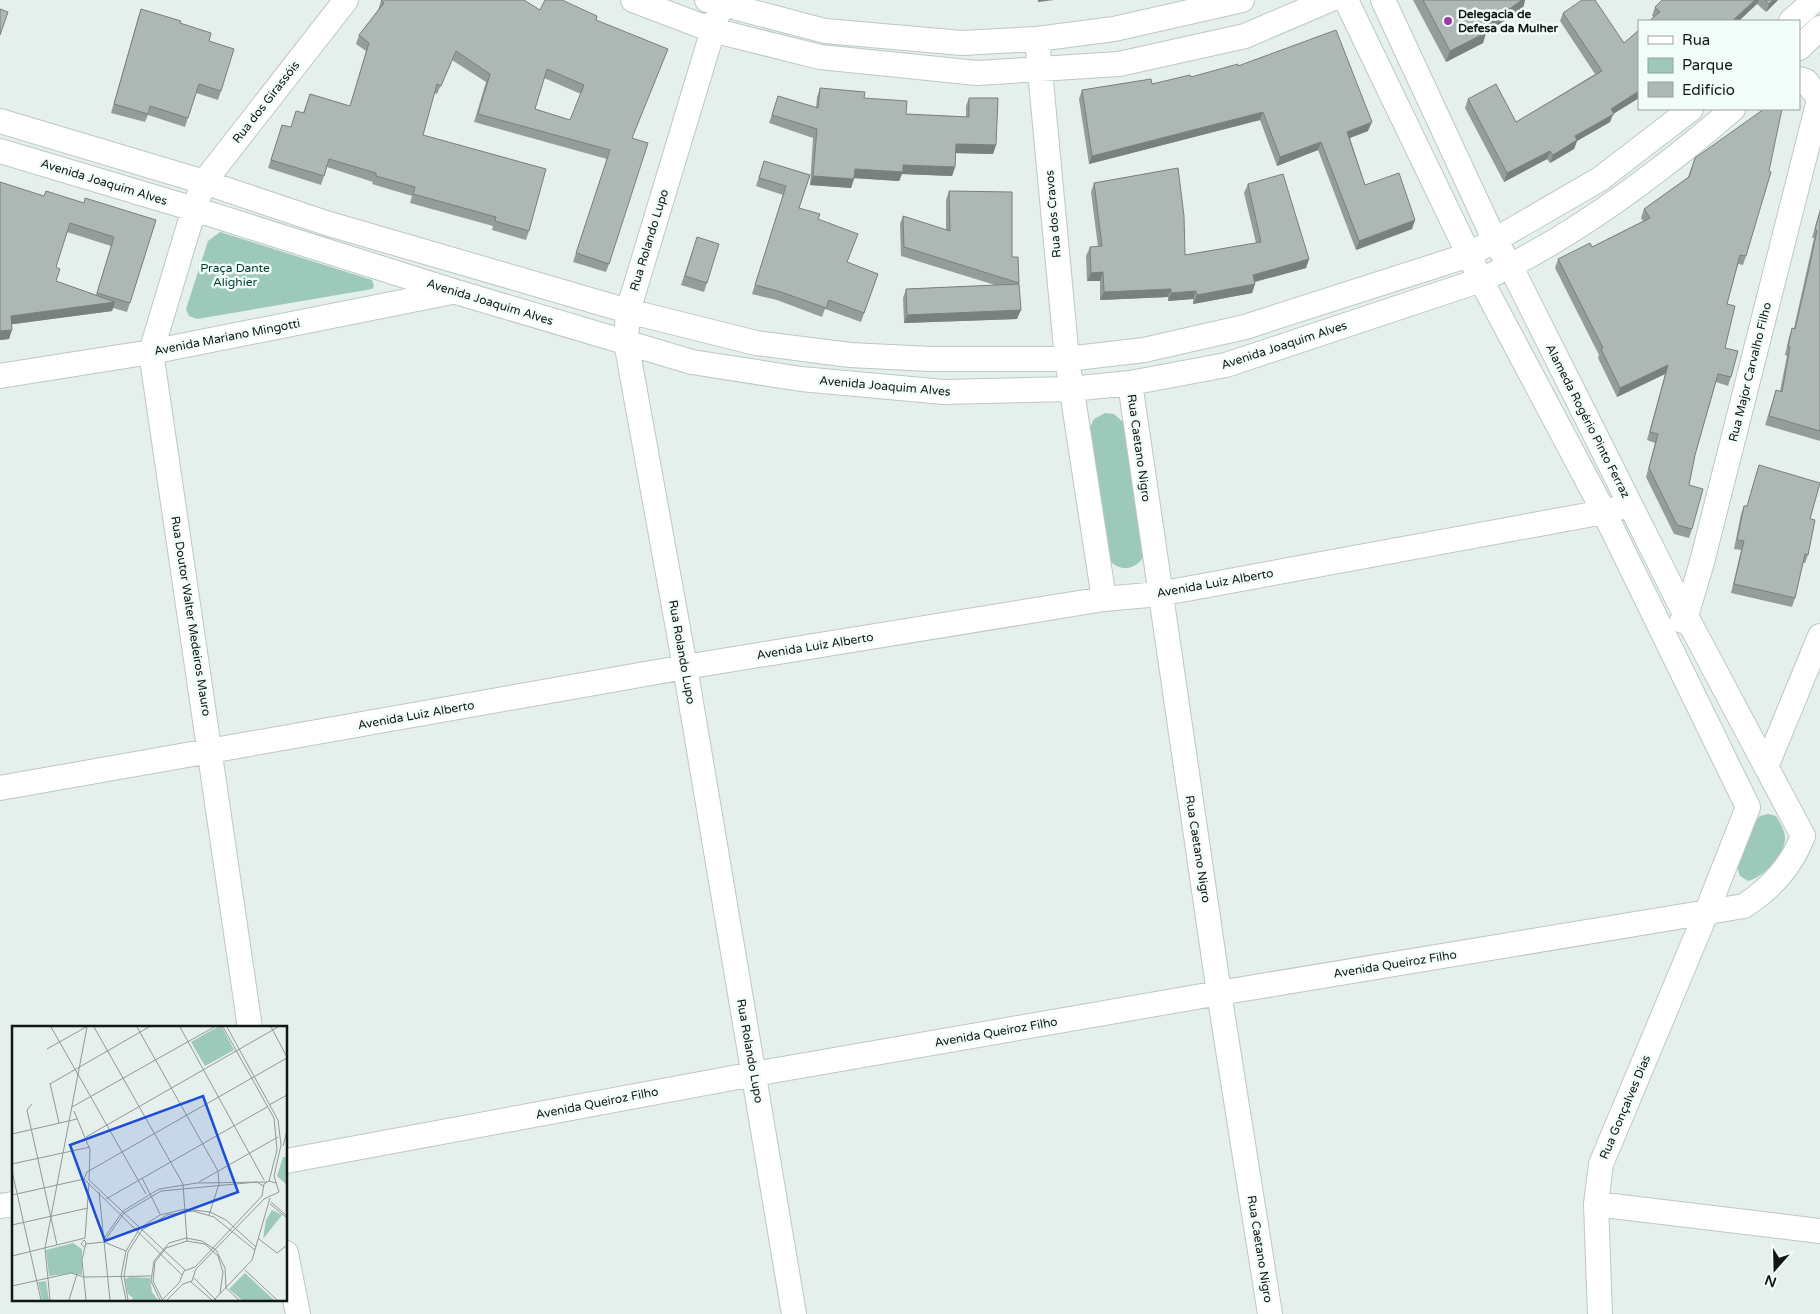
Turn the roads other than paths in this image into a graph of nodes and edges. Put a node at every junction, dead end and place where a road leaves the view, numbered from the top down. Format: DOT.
graph roads {
  1 [pos="346,0"];
  2 [pos="633,0"];
  3 [pos="1242,0"];
  4 [pos="1329,0"];
  5 [pos="1346,0"];
  6 [pos="1383,0"];
  7 [pos="1815,0"];
  8 [pos="717,2"];
  9 [pos="1793,20"];
  10 [pos="1820,28"];
  11 [pos="712,30"];
  12 [pos="1037,39"];
  13 [pos="1800,47"];
  14 [pos="1039,70"];
  15 [pos="1800,80"];
  16 [pos="1820,98"];
  17 [pos="1691,110"];
  18 [pos="1732,110"];
  19 [pos="0,121"];
  20 [pos="0,151"];
  21 [pos="204,182"];
  22 [pos="194,209"];
  23 [pos="1495,241"];
  24 [pos="1469,254"];
  25 [pos="1511,267"];
  26 [pos="1481,280"];
  27 [pos="453,291"];
  28 [pos="628,311"];
  29 [pos="626,342"];
  30 [pos="151,352"];
  31 [pos="1066,359"];
  32 [pos="0,376"];
  33 [pos="1130,384"];
  34 [pos="1071,389"];
  35 [pos="1630,505"];
  36 [pos="1604,512"];
  37 [pos="1159,594"];
  38 [pos="1104,599"];
  39 [pos="1686,616"];
  40 [pos="1820,636"];
  41 [pos="1665,640"];
  42 [pos="685,667"];
  43 [pos="212,752"];
  44 [pos="1766,767"];
  45 [pos="0,788"];
  46 [pos="1782,799"];
  47 [pos="1748,807"];
  48 [pos="1812,838"];
  49 [pos="1707,912"];
  50 [pos="1219,993"];
  51 [pos="250,1026"];
  52 [pos="754,1074"];
  53 [pos="288,1161"];
  54 [pos="1596,1204"];
  55 [pos="1820,1231"];
  56 [pos="288,1263"];
  57 [pos="298,1314"];
  58 [pos="794,1314"];
  59 [pos="1270,1314"];
  60 [pos="1600,1314"];
  1 -- 21 [label="street, Rua dos Girassóis"];
  2 -- 11 [label="street"];
  3 -- 12 [label="street"];
  4 -- 14 [label="street"];
  5 -- 24 [label="street"];
  6 -- 23 [label="street, Alameda Rogério Pinto Ferraz"];
  7 -- 9 [label="street"];
  8 -- 11 [label="street, Rua Rolando Lupo"];
  8 -- 12 [label="street"];
  10 -- 13 [label="street"];
  11 -- 14 [label="street"];
  11 -- 28 [label="street, Rua Rolando Lupo"];
  12 -- 14 [label="street, Rua dos Cravos"];
  14 -- 31 [label="street, Rua dos Cravos"];
  15 -- 16 [label="street"];
  16 -- 39 [label="street, Rua Major Carvalho Filho"];
  17 -- 23 [label="street"];
  18 -- 25 [label="street, Avenida Joaquim Alves"];
  19 -- 21 [label="street"];
  20 -- 22 [label="street, Avenida Joaquim Alves"];
  21 -- 22 [label="street, Rua dos Girassóis"];
  21 -- 28 [label="street"];
  22 -- 27 [label="street, Avenida Joaquim Alves"];
  22 -- 30 [label="street, Rua Doutor Walter Medeiros Mauro"];
  23 -- 24 [label="street"];
  23 -- 25 [label="street, Alameda Rogério Pinto Ferraz"];
  24 -- 26 [label="street"];
  24 -- 31 [label="street"];
  25 -- 26 [label="street, Avenida Joaquim Alves"];
  25 -- 35 [label="street, Alameda Rogério Pinto Ferraz"];
  26 -- 33 [label="street, Avenida Joaquim Alves"];
  26 -- 36 [label="street"];
  27 -- 29 [label="street, Avenida Joaquim Alves"];
  27 -- 30 [label="street, Avenida Mariano Mingotti"];
  28 -- 29 [label="street, Rua Rolando Lupo"];
  28 -- 31 [label="street"];
  29 -- 34 [label="street, Avenida Joaquim Alves"];
  29 -- 42 [label="street, Rua Rolando Lupo"];
  30 -- 32 [label="street, Avenida Mariano Mingotti"];
  30 -- 43 [label="street, Rua Doutor Walter Medeiros Mauro"];
  31 -- 34 [label="street, Rua dos Cravos"];
  33 -- 34 [label="street, Avenida Joaquim Alves"];
  33 -- 37 [label="street, Rua Caetano Nigro"];
  34 -- 38 [label="street"];
  35 -- 36 [label="street, Avenida Luiz Alberto"];
  35 -- 39 [label="street, Alameda Rogério Pinto Ferraz"];
  36 -- 37 [label="street, Avenida Luiz Alberto"];
  36 -- 41 [label="street"];
  37 -- 38 [label="street, Avenida Luiz Alberto"];
  37 -- 50 [label="street, Rua Caetano Nigro"];
  38 -- 42 [label="street, Avenida Luiz Alberto"];
  39 -- 41 [label="street, Rua Major Carvalho Filho"];
  39 -- 44 [label="street, Alameda Rogério Pinto Ferraz"];
  40 -- 44 [label="street"];
  41 -- 47 [label="street"];
  42 -- 43 [label="street, Avenida Luiz Alberto"];
  42 -- 52 [label="street, Rua Rolando Lupo"];
  43 -- 45 [label="street, Avenida Luiz Alberto"];
  43 -- 51 [label="street, Rua Doutor Walter Medeiros Mauro"];
  44 -- 46 [label="street, Alameda Rogério Pinto Ferraz"];
  46 -- 47 [label="street"];
  46 -- 48 [label="street, Alameda Rogério Pinto Ferraz"];
  47 -- 49 [label="street, Rua Gonçalves Dias"];
  48 -- 49 [label="street"];
  49 -- 50 [label="street, Avenida Queiroz Filho"];
  49 -- 54 [label="street, Rua Gonçalves Dias"];
  50 -- 52 [label="street, Avenida Queiroz Filho"];
  50 -- 59 [label="street, Rua Caetano Nigro"];
  52 -- 53 [label="street, Avenida Queiroz Filho"];
  52 -- 58 [label="street, Rua Rolando Lupo"];
  54 -- 55 [label="street"];
  54 -- 60 [label="street, Rua Gonçalves Dias"];
  56 -- 57 [label="street"];
}
